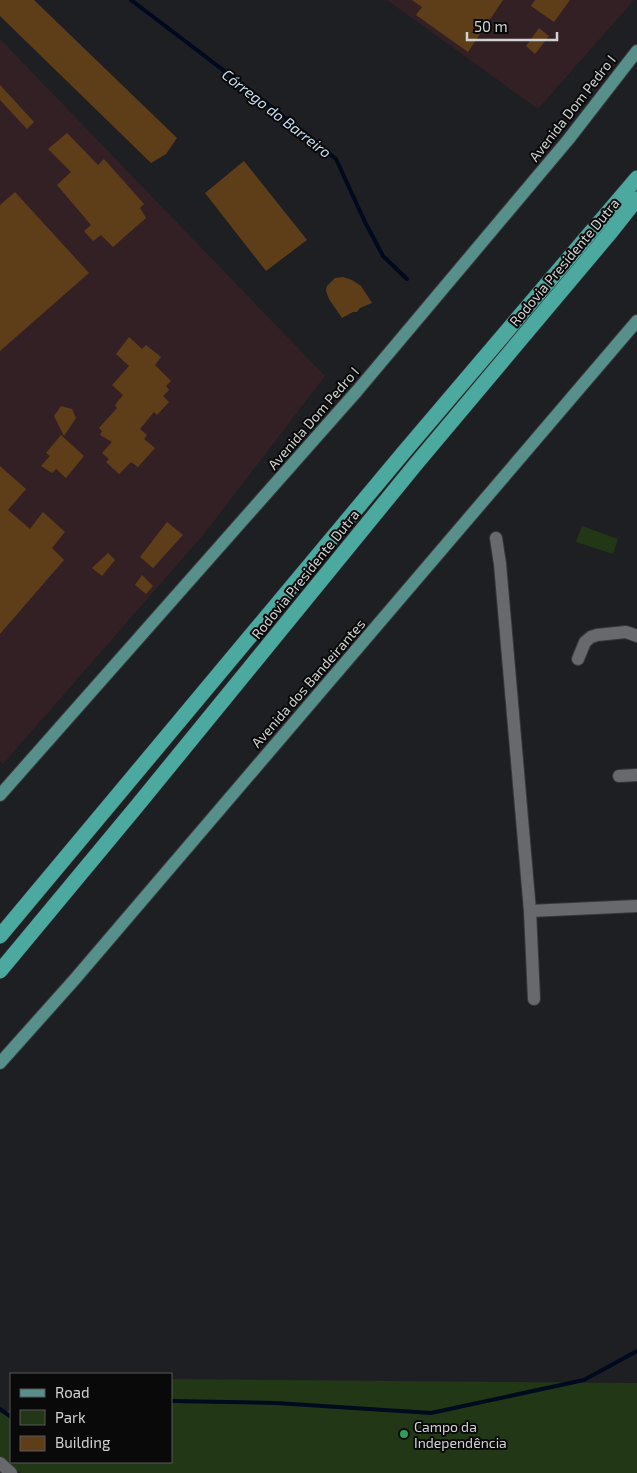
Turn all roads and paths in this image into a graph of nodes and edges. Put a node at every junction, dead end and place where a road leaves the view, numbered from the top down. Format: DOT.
graph roads {
  1 [pos="637,51"];
  2 [pos="637,178"];
  3 [pos="637,199"];
  4 [pos="637,321"];
  5 [pos="496,538"];
  6 [pos="637,636"];
  7 [pos="578,659"];
  8 [pos="637,774"];
  9 [pos="619,776"];
  10 [pos="2,787"];
  11 [pos="637,906"];
  12 [pos="530,911"];
  13 [pos="0,936"];
  14 [pos="0,971"];
  15 [pos="534,998"];
  16 [pos="0,1062"];
  17 [pos="0,1463"];
  18 [pos="11,1473"];
  1 -- 10 [label="main road, Avenida Dom Pedro I"];
  2 -- 13 [label="highway, Rodovia Presidente Dutra"];
  3 -- 14 [label="highway, Rodovia Presidente Dutra"];
  4 -- 16 [label="main road, Avenida dos Bandeirantes"];
  5 -- 12 [label="street"];
  6 -- 7 [label="street"];
  8 -- 9 [label="street"];
  11 -- 12 [label="street"];
  12 -- 15 [label="street"];
  17 -- 18 [label="street"];
}
